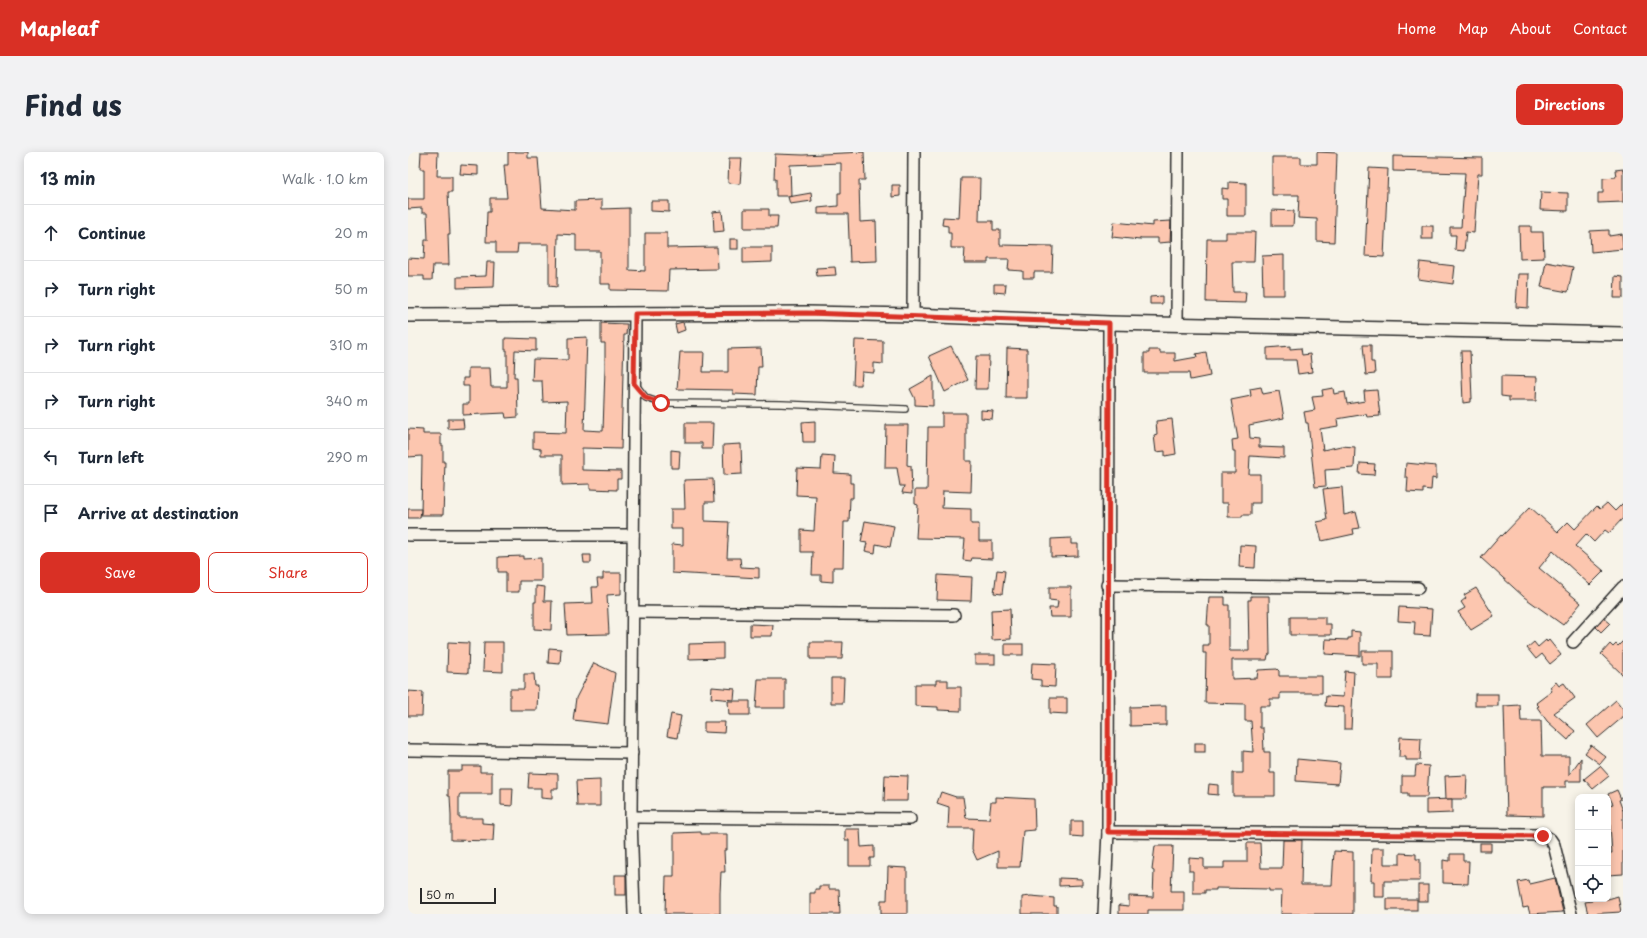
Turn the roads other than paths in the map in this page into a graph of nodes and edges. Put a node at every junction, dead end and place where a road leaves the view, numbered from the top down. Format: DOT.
graph roads {
  1 [pos="914,152"];
  2 [pos="1178,152"];
  3 [pos="635,314"];
  4 [pos="408,315"];
  5 [pos="913,315"];
  6 [pos="1109,323"];
  7 [pos="1177,323"];
  8 [pos="1623,334"];
  9 [pos="634,384"];
  10 [pos="905,409"];
  11 [pos="408,535"];
  12 [pos="633,535"];
  13 [pos="1107,586"];
  14 [pos="1623,587"];
  15 [pos="1418,588"];
  16 [pos="633,612"];
  17 [pos="954,615"];
  18 [pos="1573,642"];
  19 [pos="408,750"];
  20 [pos="632,753"];
  21 [pos="631,817"];
  22 [pos="910,819"];
  23 [pos="1108,832"];
  24 [pos="634,914"];
  25 [pos="1104,914"];
  26 [pos="1571,914"];
  1 -- 5 [label="street"];
  2 -- 7 [label="street"];
  3 -- 4 [label="street"];
  3 -- 5 [label="street"];
  3 -- 9 [label="street"];
  5 -- 6 [label="street"];
  6 -- 7 [label="street"];
  6 -- 13 [label="street"];
  7 -- 8 [label="street"];
  9 -- 10 [label="lane"];
  9 -- 12 [label="street"];
  11 -- 12 [label="street"];
  12 -- 16 [label="street"];
  13 -- 15 [label="street"];
  13 -- 23 [label="street"];
  14 -- 18 [label="street"];
  16 -- 17 [label="street"];
  16 -- 20 [label="street"];
  19 -- 20 [label="street"];
  20 -- 21 [label="street"];
  21 -- 22 [label="street"];
  21 -- 24 [label="street"];
  23 -- 25 [label="street"];
  23 -- 26 [label="street"];
}
